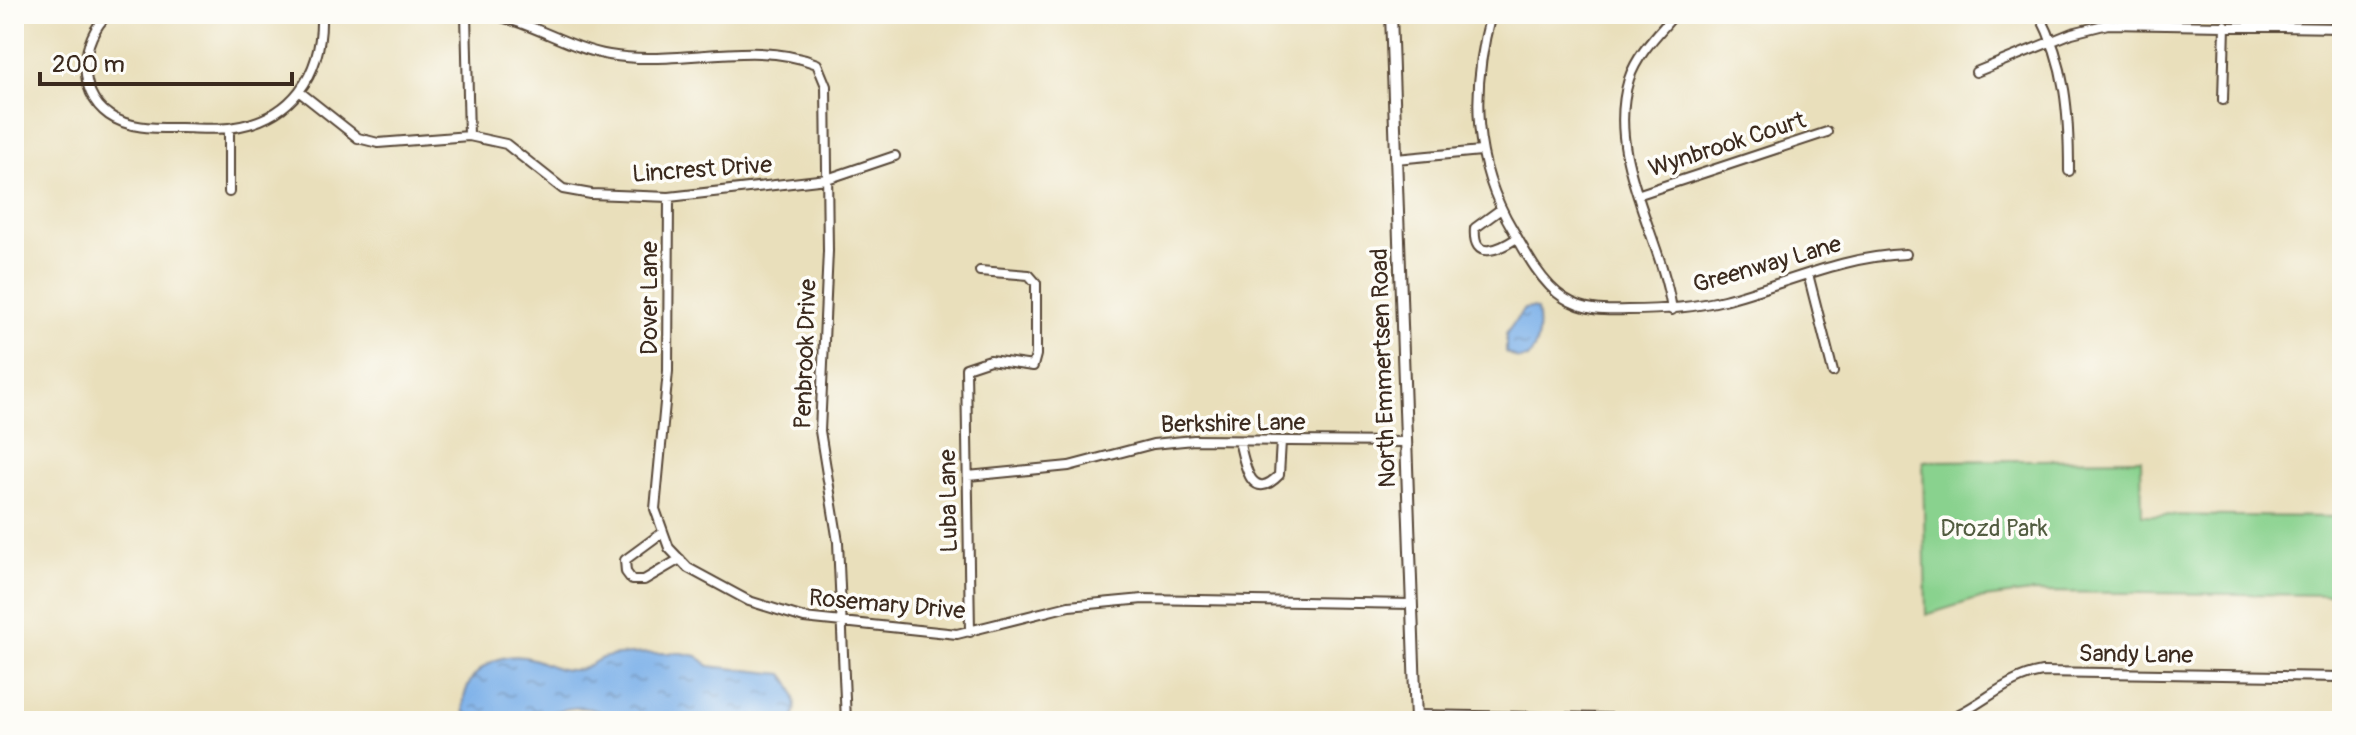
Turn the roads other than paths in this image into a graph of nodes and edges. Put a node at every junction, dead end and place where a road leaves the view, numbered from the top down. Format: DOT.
graph roads {
  1 [pos="108,14"];
  2 [pos="321,14"];
  3 [pos="466,14"];
  4 [pos="487,14"];
  5 [pos="1391,14"];
  6 [pos="1491,14"];
  7 [pos="1675,14"];
  8 [pos="2039,14"];
  9 [pos="2225,25"];
  10 [pos="2342,28"];
  11 [pos="2052,41"];
  12 [pos="1976,72"];
  13 [pos="301,93"];
  14 [pos="2223,100"];
  15 [pos="229,128"];
  16 [pos="1827,132"];
  17 [pos="469,136"];
  18 [pos="1481,151"];
  19 [pos="895,156"];
  20 [pos="1396,159"];
  21 [pos="2069,171"];
  22 [pos="827,179"];
  23 [pos="229,192"];
  24 [pos="1640,194"];
  25 [pos="669,197"];
  26 [pos="1501,209"];
  27 [pos="1517,238"];
  28 [pos="1906,254"];
  29 [pos="980,271"];
  30 [pos="1808,274"];
  31 [pos="1672,310"];
  32 [pos="1833,372"];
  33 [pos="665,399"];
  34 [pos="1239,441"];
  35 [pos="1281,441"];
  36 [pos="1406,442"];
  37 [pos="968,476"];
  38 [pos="663,532"];
  39 [pos="680,559"];
  40 [pos="1412,604"];
  41 [pos="842,623"];
  42 [pos="970,632"];
  43 [pos="2342,677"];
  44 [pos="1416,718"];
  45 [pos="846,721"];
  46 [pos="1796,721"];
  47 [pos="1942,721"];
  1 -- 15 [label="street"];
  2 -- 13 [label="street"];
  3 -- 17 [label="street"];
  4 -- 22 [label="street, Penbrook Drive"];
  5 -- 20 [label="street, North Emmertsen Road"];
  6 -- 18 [label="street"];
  7 -- 24 [label="street"];
  8 -- 11 [label="street"];
  9 -- 10 [label="street"];
  9 -- 11 [label="street"];
  9 -- 14 [label="street"];
  11 -- 12 [label="street"];
  11 -- 21 [label="street"];
  13 -- 15 [label="street"];
  13 -- 17 [label="street, Lincrest Drive"];
  15 -- 23 [label="street"];
  16 -- 24 [label="street, Wynbrook Court"];
  17 -- 25 [label="street, Lincrest Drive"];
  18 -- 20 [label="street"];
  18 -- 26 [label="street"];
  19 -- 22 [label="street, Lincrest Drive"];
  20 -- 36 [label="street, North Emmertsen Road"];
  22 -- 25 [label="street, Lincrest Drive"];
  22 -- 41 [label="street, Penbrook Drive"];
  24 -- 31 [label="street"];
  25 -- 33 [label="street, Dover Lane"];
  26 -- 27 [label="street"];
  26 -- 27 [label="street"];
  27 -- 31 [label="street, Greenway Lane"];
  28 -- 30 [label="street, Greenway Lane"];
  29 -- 37 [label="street, Luba Lane"];
  30 -- 31 [label="street, Greenway Lane"];
  30 -- 32 [label="street"];
  33 -- 38 [label="street, Rosemary Drive"];
  34 -- 35 [label="street, Berkshire Lane"];
  34 -- 35 [label="street"];
  34 -- 37 [label="street, Berkshire Lane"];
  35 -- 36 [label="street, Berkshire Lane"];
  36 -- 40 [label="street, North Emmertsen Road"];
  37 -- 42 [label="street, Luba Lane"];
  38 -- 39 [label="street, Rosemary Drive"];
  38 -- 39 [label="street"];
  39 -- 41 [label="street, Rosemary Drive"];
  40 -- 42 [label="street, Rosemary Drive"];
  40 -- 44 [label="street, North Emmertsen Road"];
  41 -- 42 [label="street, Rosemary Drive"];
  41 -- 45 [label="street, Penbrook Drive"];
  43 -- 47 [label="street, Sandy Lane"];
  44 -- 46 [label="street"];
}
